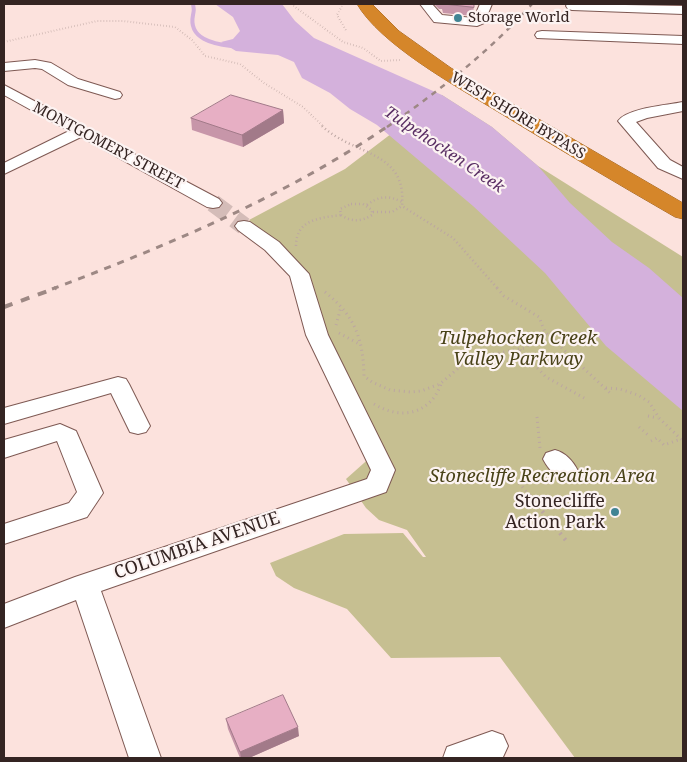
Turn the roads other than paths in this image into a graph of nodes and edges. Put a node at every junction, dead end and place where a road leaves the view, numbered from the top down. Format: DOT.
graph roads {
  1 [pos="355,4"];
  2 [pos="364,4"];
  3 [pos="380,4"];
  4 [pos="426,4"];
  5 [pos="486,4"];
  6 [pos="572,6"];
  7 [pos="683,10"];
  8 [pos="542,35"];
  9 [pos="683,40"];
  10 [pos="409,55"];
  11 [pos="4,67"];
  12 [pos="4,90"];
  13 [pos="115,95"];
  14 [pos="491,100"];
  15 [pos="683,107"];
  16 [pos="79,132"];
  17 [pos="4,169"];
  18 [pos="683,174"];
  19 [pos="683,199"];
  20 [pos="213,203"];
  21 [pos="683,212"];
  22 [pos="683,221"];
  23 [pos="244,226"];
  24 [pos="4,416"];
  25 [pos="138,426"];
  26 [pos="4,449"];
  27 [pos="4,534"];
  28 [pos="85,585"];
  29 [pos="4,616"];
  30 [pos="492,746"];
  31 [pos="145,758"];
  32 [pos="459,758"];
  1 -- 10 [label="highway"];
  2 -- 10 [label="highway, WEST SHORE BYPASS"];
  3 -- 19 [label="highway, WEST SHORE BYPASS"];
  4 -- 5 [label="street"];
  6 -- 7 [label="street"];
  8 -- 9 [label="street"];
  10 -- 14 [label="highway, WEST SHORE BYPASS"];
  11 -- 13 [label="street"];
  12 -- 16 [label="street, MONTGOMERY STREET"];
  14 -- 21 [label="highway, WEST SHORE BYPASS"];
  14 -- 22 [label="highway"];
  15 -- 18 [label="street"];
  16 -- 17 [label="street"];
  16 -- 20 [label="street, MONTGOMERY STREET"];
  23 -- 28 [label="street, COLUMBIA AVENUE"];
  24 -- 25 [label="street"];
  26 -- 27 [label="street"];
  28 -- 29 [label="street, COLUMBIA AVENUE"];
  28 -- 31 [label="street"];
  30 -- 32 [label="street"];
}
